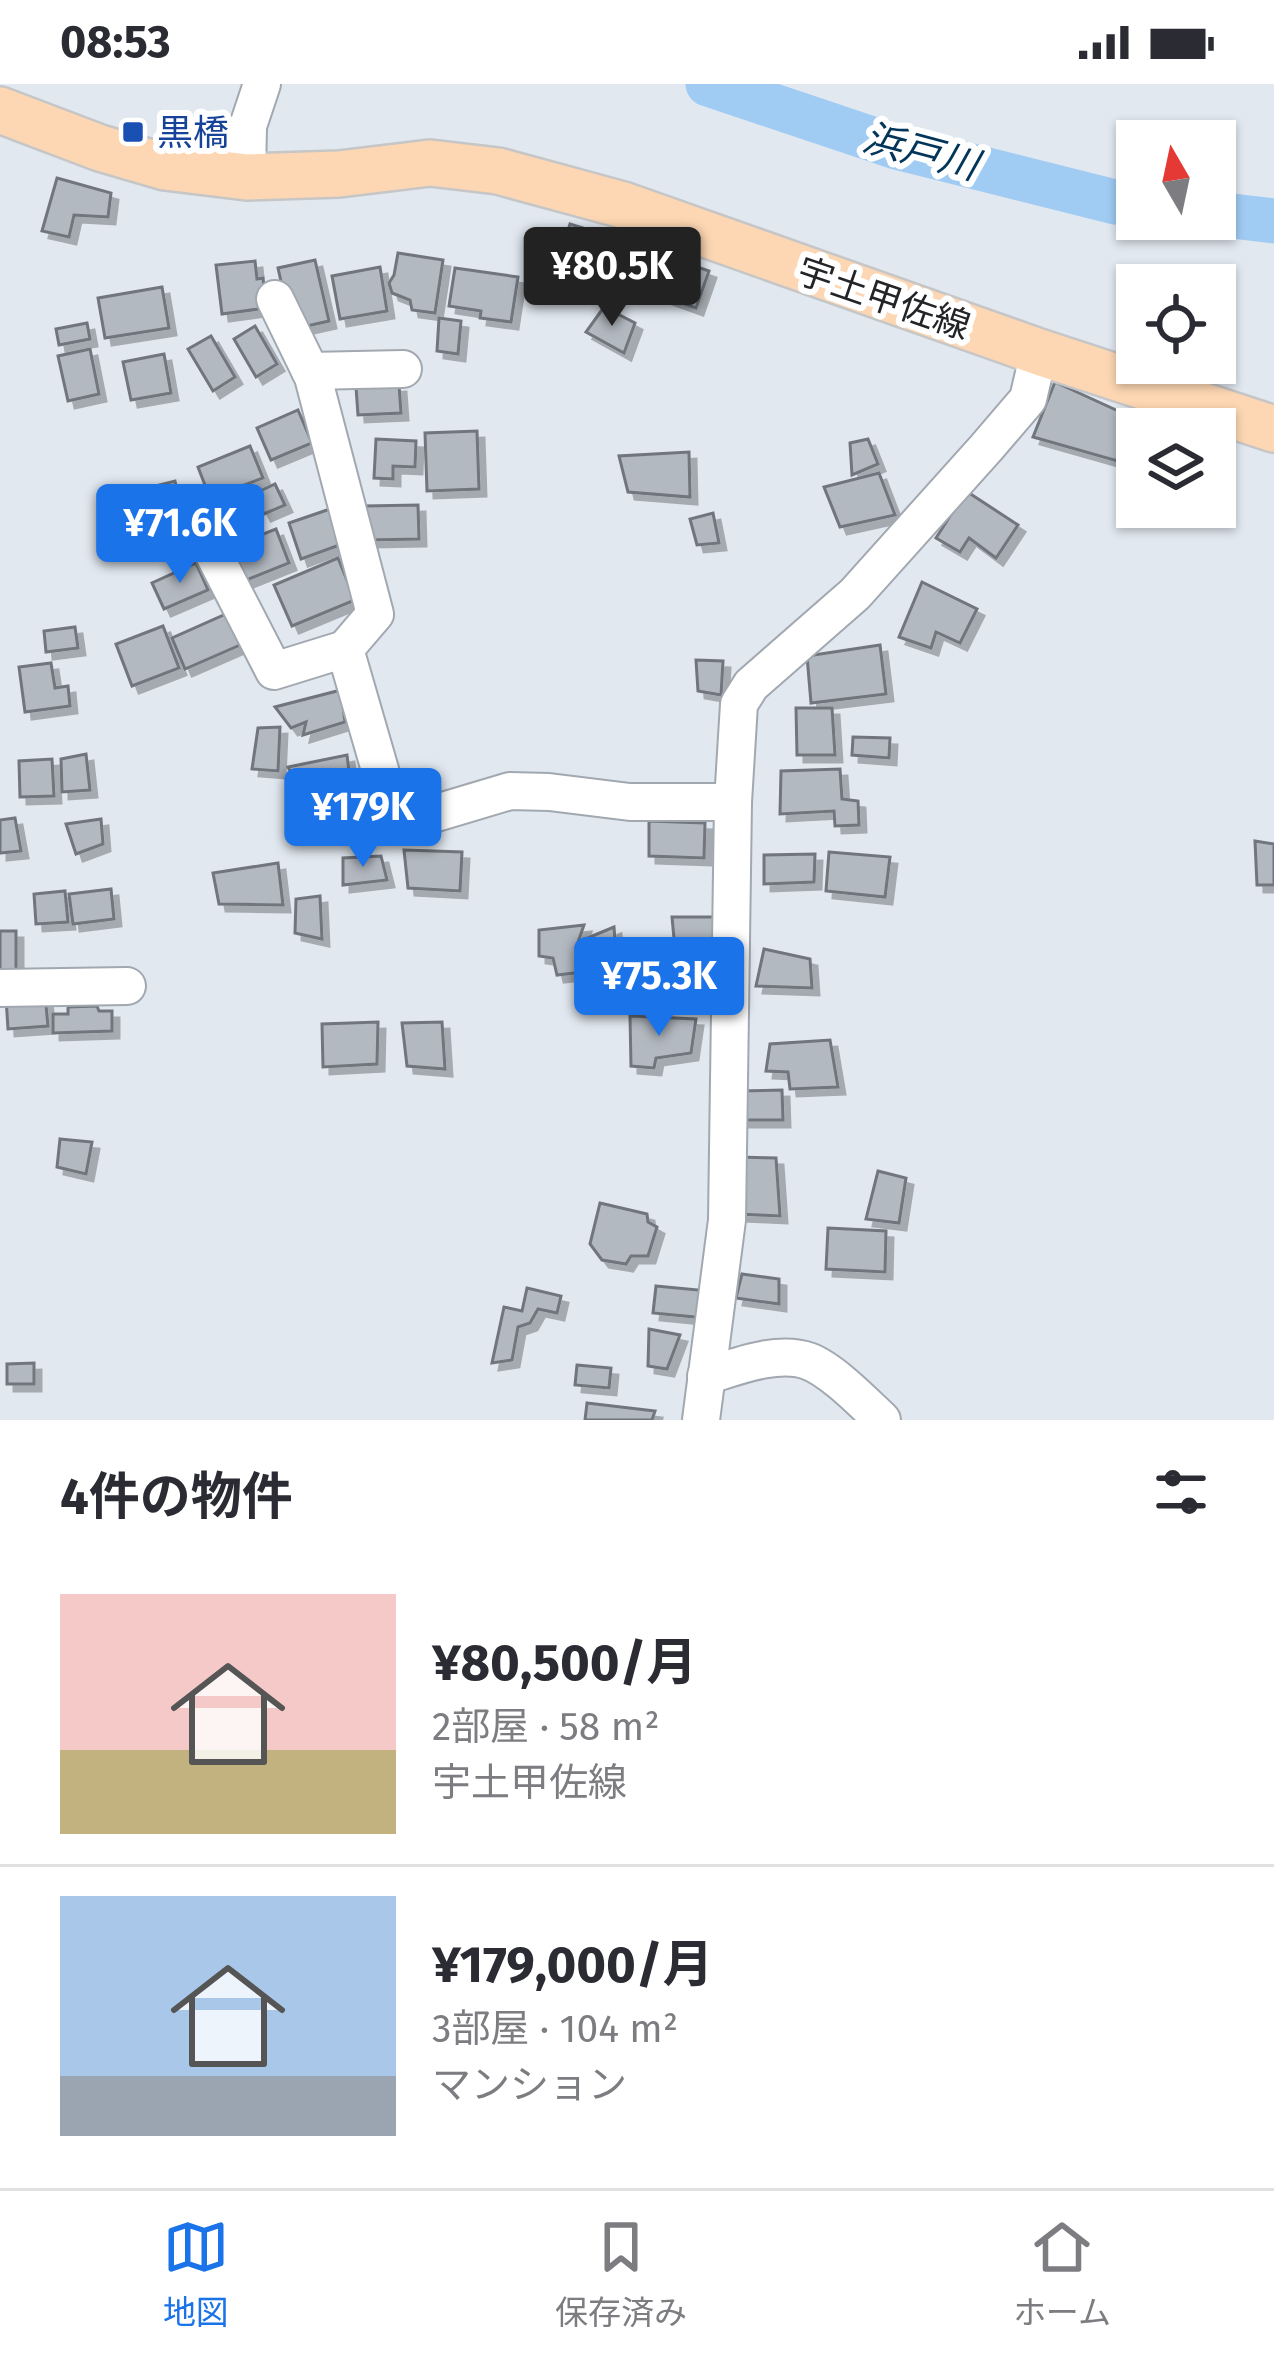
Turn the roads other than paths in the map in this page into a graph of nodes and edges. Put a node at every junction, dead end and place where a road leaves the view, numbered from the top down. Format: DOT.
graph roads {
  1 [pos="262,84"];
  2 [pos="0,110"];
  3 [pos="248,177"];
  4 [pos="275,299"];
  5 [pos="1039,352"];
  6 [pos="403,368"];
  7 [pos="310,371"];
  8 [pos="1274,429"];
  9 [pos="206,539"];
  10 [pos="345,650"];
  11 [pos="733,802"];
  12 [pos="127,986"];
  13 [pos="0,988"];
  14 [pos="706,1376"];
  15 [pos="700,1420"];
  16 [pos="882,1420"];
  1 -- 3 [label="street"];
  2 -- 3 [label="main road, 宇土甲佐線"];
  3 -- 5 [label="main road, 宇土甲佐線"];
  4 -- 7 [label="street"];
  5 -- 8 [label="main road, 宇土甲佐線"];
  5 -- 11 [label="street"];
  6 -- 7 [label="street"];
  7 -- 10 [label="street"];
  9 -- 10 [label="street"];
  10 -- 11 [label="street"];
  11 -- 14 [label="street"];
  12 -- 13 [label="street"];
  14 -- 15 [label="street"];
  14 -- 16 [label="street"];
}
